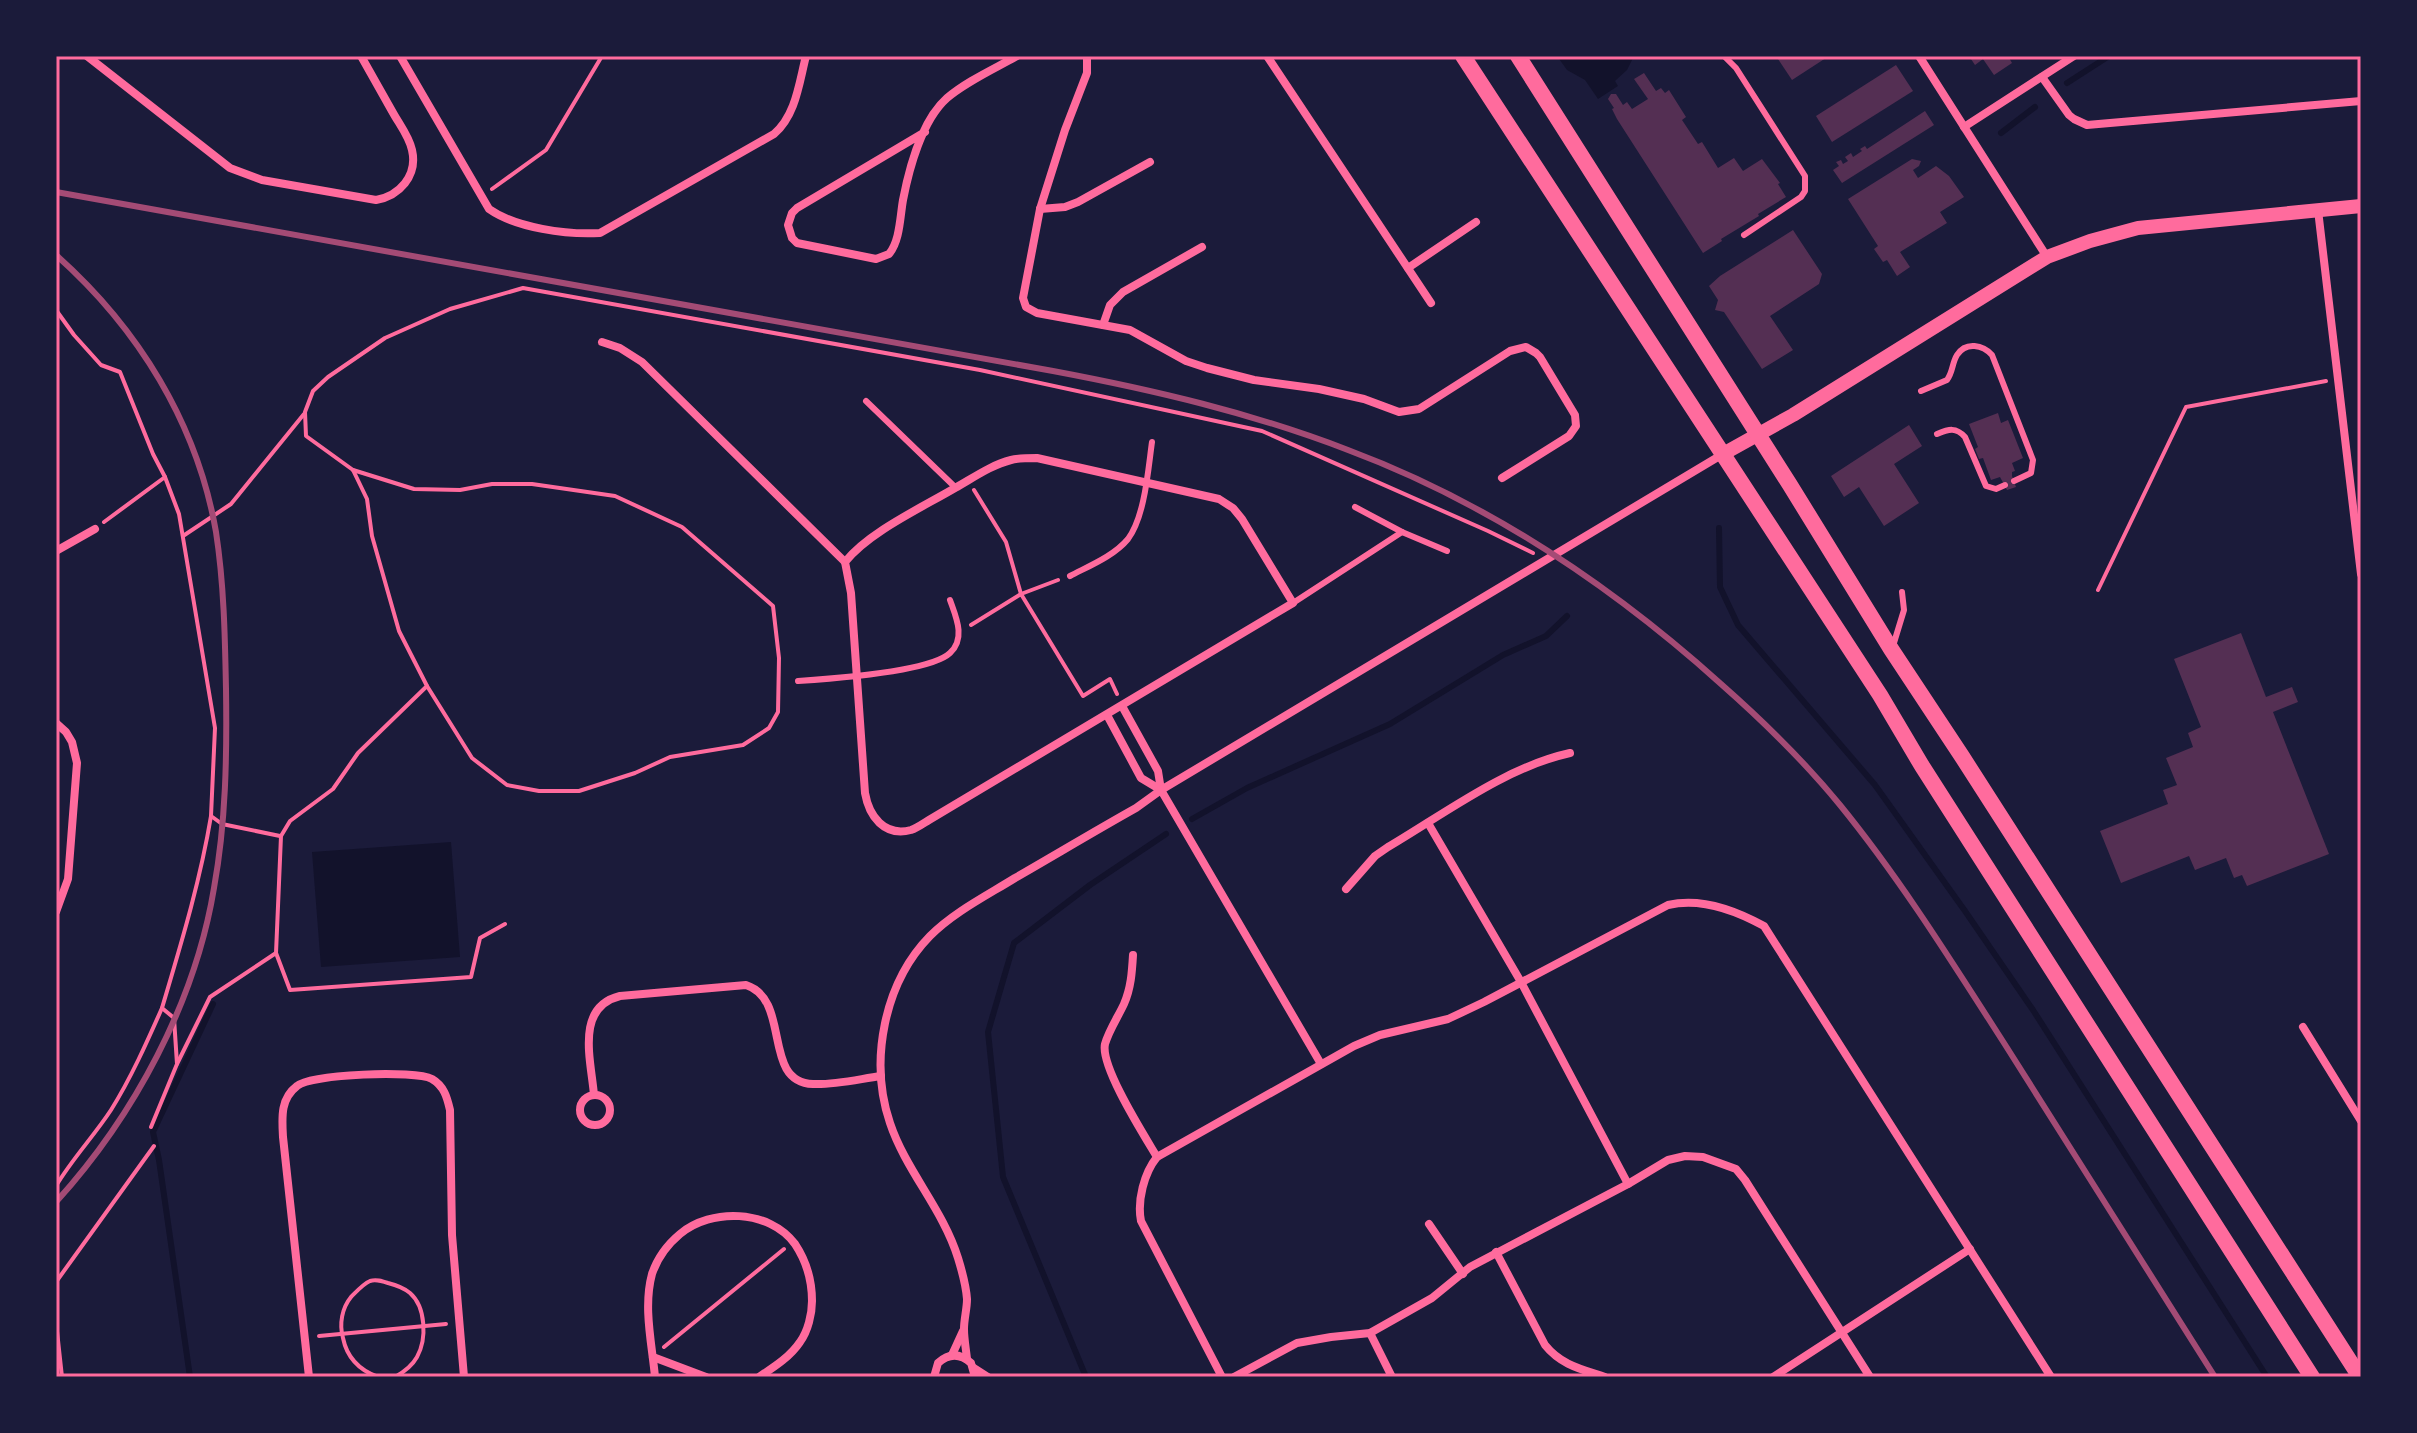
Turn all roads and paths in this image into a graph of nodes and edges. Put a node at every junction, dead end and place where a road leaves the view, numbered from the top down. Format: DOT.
graph roads {
  1 [pos="87,56"];
  2 [pos="361,56"];
  3 [pos="400,56"];
  4 [pos="602,56"];
  5 [pos="806,56"];
  6 [pos="1017,56"];
  7 [pos="1087,56"];
  8 [pos="1267,56"];
  9 [pos="1463,56"];
  10 [pos="1518,56"];
  11 [pos="1724,56"];
  12 [pos="1919,56"];
  13 [pos="2074,56"];
  14 [pos="2042,77"];
  15 [pos="2361,101"];
  16 [pos="1964,127"];
  17 [pos="925,132"];
  18 [pos="1150,162"];
  19 [pos="481,197"];
  20 [pos="2361,206"];
  21 [pos="1040,209"];
  22 [pos="2318,209"];
  23 [pos="1476,222"];
  24 [pos="1744,235"];
  25 [pos="1202,247"];
  26 [pos="2047,257"];
  27 [pos="1408,268"];
  28 [pos="1431,303"];
  29 [pos="56,310"];
  30 [pos="1103,325"];
  31 [pos="602,342"];
  32 [pos="2338,378"];
  33 [pos="1921,391"];
  34 [pos="866,401"];
  35 [pos="305,412"];
  36 [pos="1757,434"];
  37 [pos="1937,434"];
  38 [pos="1152,442"];
  39 [pos="1723,454"];
  40 [pos="353,470"];
  41 [pos="165,477"];
  42 [pos="1502,478"];
  43 [pos="969,481"];
  44 [pos="2014,481"];
  45 [pos="1145,483"];
  46 [pos="2005,485"];
  47 [pos="956,488"];
  48 [pos="1355,507"];
  49 [pos="95,529"];
  50 [pos="1402,532"];
  51 [pos="183,536"];
  52 [pos="56,551"];
  53 [pos="1447,551"];
  54 [pos="1546,559"];
  55 [pos="845,562"];
  56 [pos="2361,574"];
  57 [pos="1070,576"];
  58 [pos="2098,590"];
  59 [pos="1902,592"];
  60 [pos="1021,594"];
  61 [pos="950,600"];
  62 [pos="1293,603"];
  63 [pos="959,633"];
  64 [pos="1891,649"];
  65 [pos="859,677"];
  66 [pos="798,681"];
  67 [pos="427,686"];
  68 [pos="1122,706"];
  69 [pos="1107,715"];
  70 [pos="56,723"];
  71 [pos="1570,753"];
  72 [pos="1161,790"];
  73 [pos="211,816"];
  74 [pos="1428,823"];
  75 [pos="281,836"];
  76 [pos="1346,889"];
  77 [pos="56,912"];
  78 [pos="505,924"];
  79 [pos="276,953"];
  80 [pos="1133,955"];
  81 [pos="1521,982"];
  82 [pos="162,1008"];
  83 [pos="2303,1027"];
  84 [pos="177,1064"];
  85 [pos="1321,1064"];
  86 [pos="881,1076"];
  87 [pos="594,1095"];
  88 [pos="2361,1121"];
  89 [pos="151,1127"];
  90 [pos="154,1146"];
  91 [pos="1157,1157"];
  92 [pos="1628,1184"];
  93 [pos="56,1186"];
  94 [pos="1429,1224"];
  95 [pos="793,1242"];
  96 [pos="1970,1249"];
  97 [pos="1496,1252"];
  98 [pos="1463,1274"];
  99 [pos="56,1282"];
  100 [pos="56,1322"];
  101 [pos="458,1323"];
  102 [pos="423,1326"];
  103 [pos="964,1330"];
  104 [pos="1841,1332"];
  105 [pos="1370,1333"];
  106 [pos="342,1334"];
  107 [pos="305,1338"];
  108 [pos="952,1355"];
  109 [pos="653,1357"];
  110 [pos="967,1359"];
  111 [pos="974,1373"];
  112 [pos="62,1377"];
  113 [pos="309,1377"];
  114 [pos="378,1377"];
  115 [pos="395,1377"];
  116 [pos="464,1377"];
  117 [pos="655,1377"];
  118 [pos="706,1377"];
  119 [pos="759,1377"];
  120 [pos="934,1377"];
  121 [pos="988,1377"];
  122 [pos="1222,1377"];
  123 [pos="1234,1377"];
  124 [pos="1392,1377"];
  125 [pos="1605,1377"];
  126 [pos="1773,1377"];
  127 [pos="1870,1377"];
  128 [pos="2051,1377"];
  129 [pos="2312,1377"];
  130 [pos="2360,1377"];
  1 -- 2 [label="street"];
  3 -- 19 [label="street"];
  4 -- 19 [label="path"];
  5 -- 19 [label="street"];
  6 -- 17 [label="street"];
  7 -- 21 [label="street"];
  8 -- 27 [label="street"];
  9 -- 39 [label="main road"];
  10 -- 36 [label="main road"];
  11 -- 24 [label="lane"];
  12 -- 16 [label="street"];
  13 -- 14 [label="street"];
  14 -- 15 [label="street"];
  14 -- 16 [label="street"];
  16 -- 26 [label="street"];
  17 -- 17 [label="street"];
  18 -- 21 [label="street"];
  20 -- 22 [label="street"];
  21 -- 30 [label="street"];
  22 -- 26 [label="street"];
  22 -- 32 [label="street"];
  23 -- 27 [label="street"];
  25 -- 30 [label="street"];
  26 -- 36 [label="street"];
  27 -- 28 [label="street"];
  29 -- 41 [label="path"];
  30 -- 42 [label="street"];
  31 -- 55 [label="street"];
  32 -- 56 [label="street"];
  32 -- 58 [label="path"];
  33 -- 44 [label="lane"];
  34 -- 47 [label="lane"];
  35 -- 40 [label="path"];
  35 -- 51 [label="path"];
  35 -- 54 [label="path"];
  36 -- 39 [label="street"];
  36 -- 64 [label="main road"];
  37 -- 46 [label="lane"];
  38 -- 45 [label="lane"];
  39 -- 54 [label="street"];
  39 -- 129 [label="main road"];
  40 -- 67 [label="path"];
  40 -- 67 [label="path"];
  41 -- 49 [label="path"];
  41 -- 51 [label="path"];
  43 -- 45 [label="street"];
  43 -- 47 [label="street"];
  43 -- 60 [label="path"];
  45 -- 57 [label="lane"];
  45 -- 62 [label="street"];
  47 -- 55 [label="street"];
  48 -- 50 [label="lane"];
  49 -- 52 [label="street"];
  50 -- 53 [label="lane"];
  50 -- 62 [label="lane"];
  51 -- 73 [label="path"];
  54 -- 72 [label="street"];
  55 -- 65 [label="street"];
  57 -- 60 [label="path"];
  59 -- 64 [label="lane"];
  60 -- 63 [label="path"];
  60 -- 68 [label="path"];
  61 -- 63 [label="lane"];
  62 -- 68 [label="street"];
  63 -- 65 [label="lane"];
  64 -- 130 [label="main road"];
  65 -- 66 [label="lane"];
  65 -- 69 [label="street"];
  67 -- 75 [label="path"];
  68 -- 69 [label="street"];
  68 -- 72 [label="street"];
  69 -- 72 [label="street"];
  70 -- 77 [label="street"];
  71 -- 74 [label="street"];
  72 -- 85 [label="street"];
  72 -- 86 [label="street"];
  73 -- 75 [label="path"];
  73 -- 82 [label="path"];
  74 -- 76 [label="street"];
  74 -- 81 [label="street"];
  75 -- 79 [label="path"];
  78 -- 79 [label="path"];
  79 -- 84 [label="path"];
  80 -- 91 [label="street"];
  81 -- 85 [label="street"];
  81 -- 92 [label="street"];
  81 -- 96 [label="street"];
  82 -- 84 [label="path"];
  82 -- 93 [label="path"];
  83 -- 88 [label="street"];
  84 -- 89 [label="path"];
  85 -- 91 [label="street"];
  86 -- 87 [label="street"];
  86 -- 103 [label="street"];
  90 -- 99 [label="path"];
  91 -- 122 [label="street"];
  92 -- 97 [label="street"];
  92 -- 104 [label="street"];
  94 -- 98 [label="street"];
  95 -- 109 [label="path"];
  95 -- 109 [label="street"];
  95 -- 119 [label="street"];
  96 -- 104 [label="street"];
  96 -- 128 [label="street"];
  97 -- 98 [label="street"];
  97 -- 125 [label="street"];
  98 -- 105 [label="street"];
  100 -- 112 [label="path"];
  101 -- 102 [label="path"];
  101 -- 107 [label="street"];
  101 -- 116 [label="street"];
  102 -- 106 [label="path"];
  102 -- 106 [label="path"];
  102 -- 115 [label="path"];
  103 -- 108 [label="street"];
  103 -- 110 [label="street"];
  104 -- 126 [label="street"];
  104 -- 127 [label="street"];
  105 -- 123 [label="street"];
  105 -- 124 [label="street"];
  106 -- 107 [label="path"];
  106 -- 114 [label="path"];
  107 -- 113 [label="street"];
  108 -- 110 [label="street"];
  108 -- 120 [label="street"];
  109 -- 117 [label="street"];
  109 -- 118 [label="street"];
  110 -- 111 [label="street"];
  111 -- 121 [label="street"];
}
